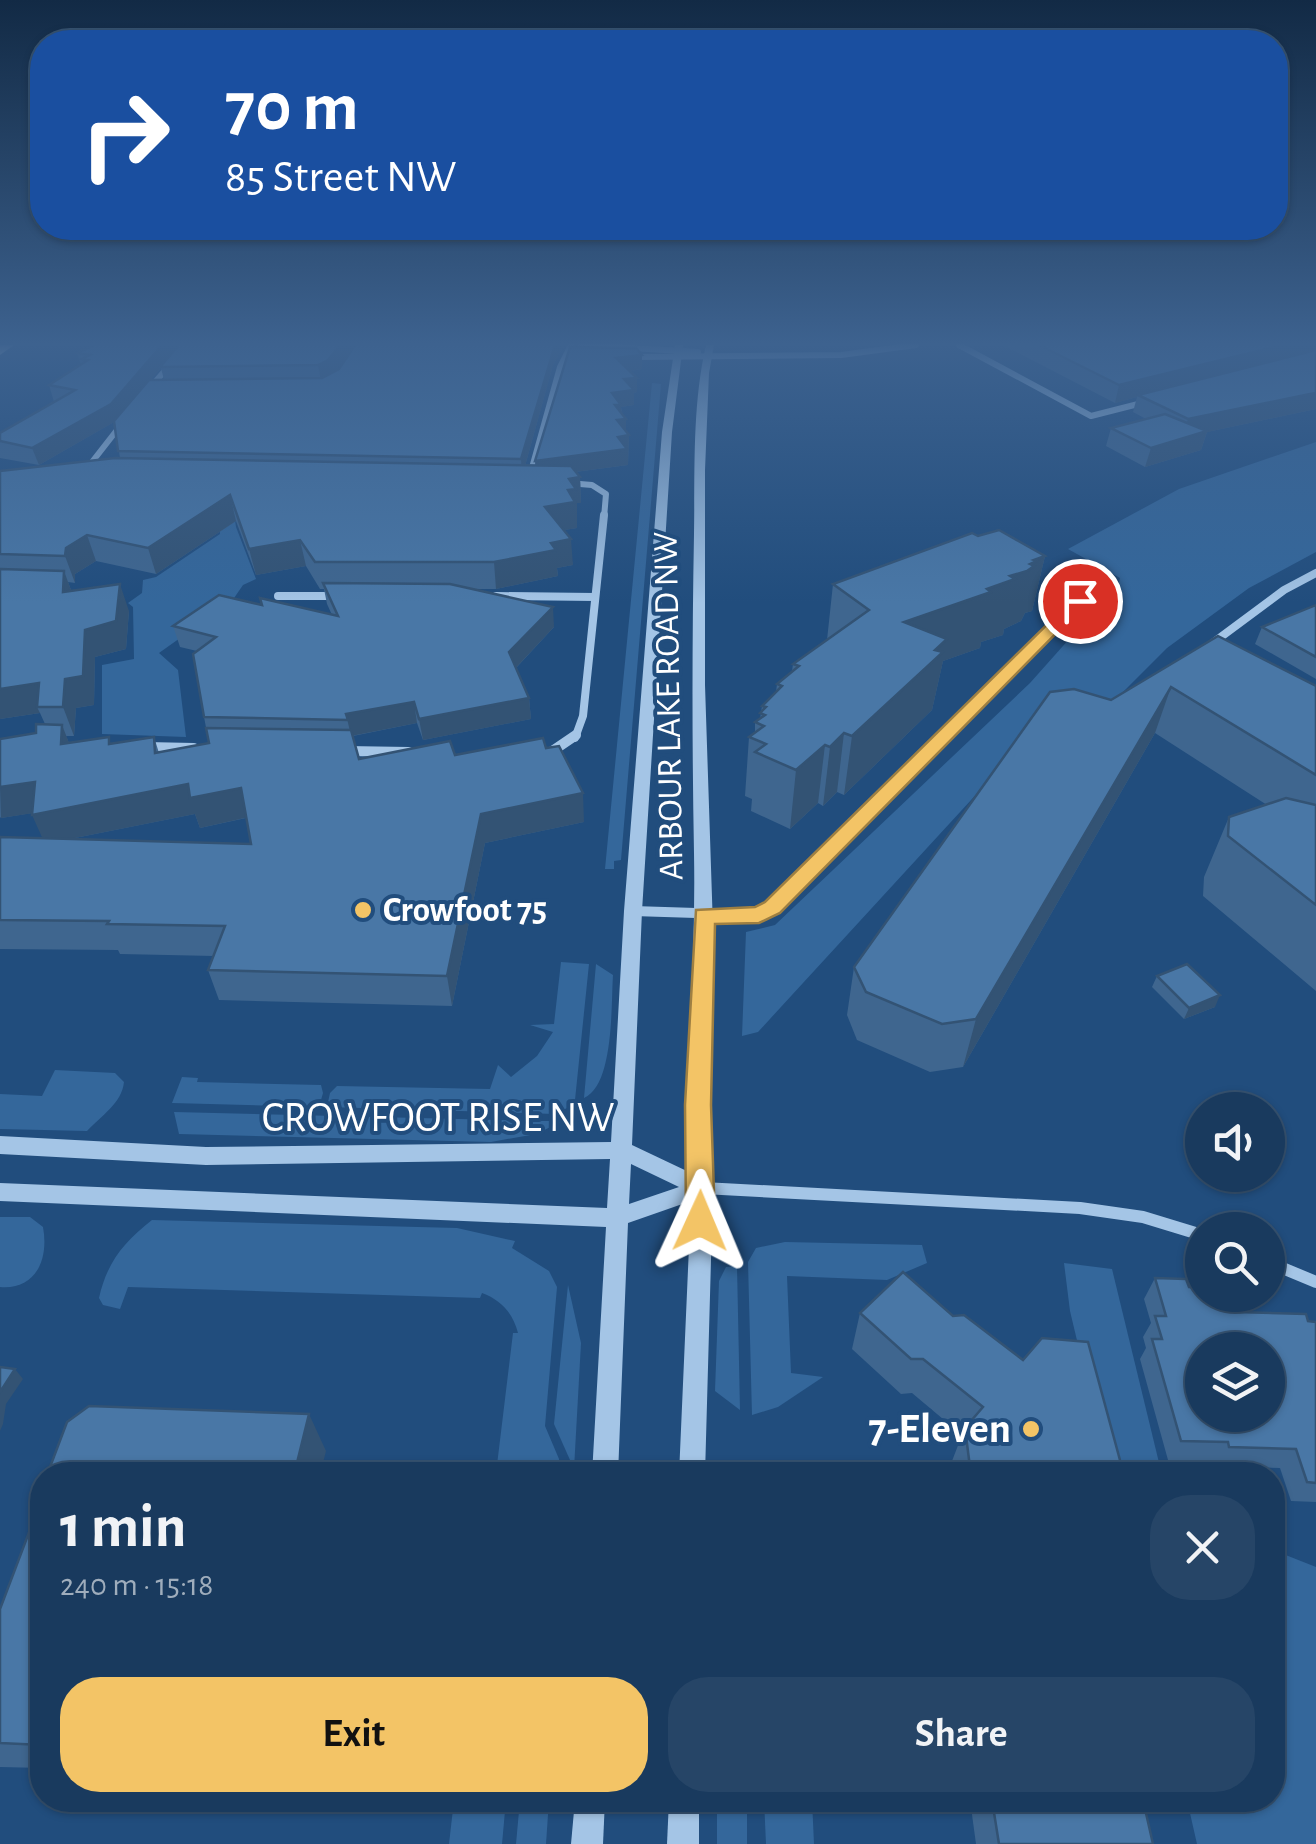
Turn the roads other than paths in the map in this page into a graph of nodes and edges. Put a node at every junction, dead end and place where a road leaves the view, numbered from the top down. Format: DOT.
graph roads {
  1 [pos="116,431"];
  2 [pos="543,431"];
  3 [pos="668,431"];
  4 [pos="701,431"];
  5 [pos="99,476"];
  6 [pos="544,482"];
  7 [pos="561,482"];
  8 [pos="1316,573"];
  9 [pos="1084,582"];
  10 [pos="278,596"];
  11 [pos="357,596"];
  12 [pos="476,596"];
  13 [pos="595,597"];
  14 [pos="1208,652"];
  15 [pos="129,746"];
  16 [pos="206,748"];
  17 [pos="342,751"];
  18 [pos="419,752"];
  19 [pos="543,754"];
  20 [pos="633,911"];
  21 [pos="704,916"];
  22 [pos="0,1145"];
  23 [pos="624,1150"];
  24 [pos="702,1188"];
  25 [pos="0,1192"];
  26 [pos="616,1218"];
  27 [pos="1185,1228"];
  28 [pos="1285,1269"];
  29 [pos="1316,1282"];
  30 [pos="606,1462"];
  31 [pos="692,1462"];
  32 [pos="589,1812"];
  33 [pos="684,1812"];
  34 [pos="588,1844"];
  35 [pos="684,1844"];
  1 -- 5 [label="street"];
  2 -- 6 [label="street"];
  3 -- 20 [label="street, ARBOUR LAKE ROAD NW"];
  4 -- 21 [label="street, ARBOUR LAKE ROAD NW"];
  7 -- 13 [label="street"];
  8 -- 14 [label="street"];
  9 -- 21 [label="street"];
  10 -- 11 [label="street"];
  12 -- 13 [label="street"];
  13 -- 19 [label="street"];
  15 -- 16 [label="street"];
  17 -- 18 [label="street"];
  20 -- 21 [label="street"];
  20 -- 23 [label="street, ARBOUR LAKE ROAD NW"];
  21 -- 24 [label="street, ARBOUR LAKE ROAD NW"];
  22 -- 23 [label="street, CROWFOOT RISE NW"];
  23 -- 24 [label="street, CROWFOOT RISE NW"];
  23 -- 26 [label="street, ARBOUR LAKE ROAD NW"];
  24 -- 26 [label="street"];
  24 -- 27 [label="street"];
  24 -- 31 [label="street, ARBOUR LAKE ROAD NW"];
  25 -- 26 [label="street"];
  26 -- 30 [label="street, ARBOUR LAKE ROAD NW"];
  28 -- 29 [label="street"];
  32 -- 34 [label="street"];
  33 -- 35 [label="street"];
}
